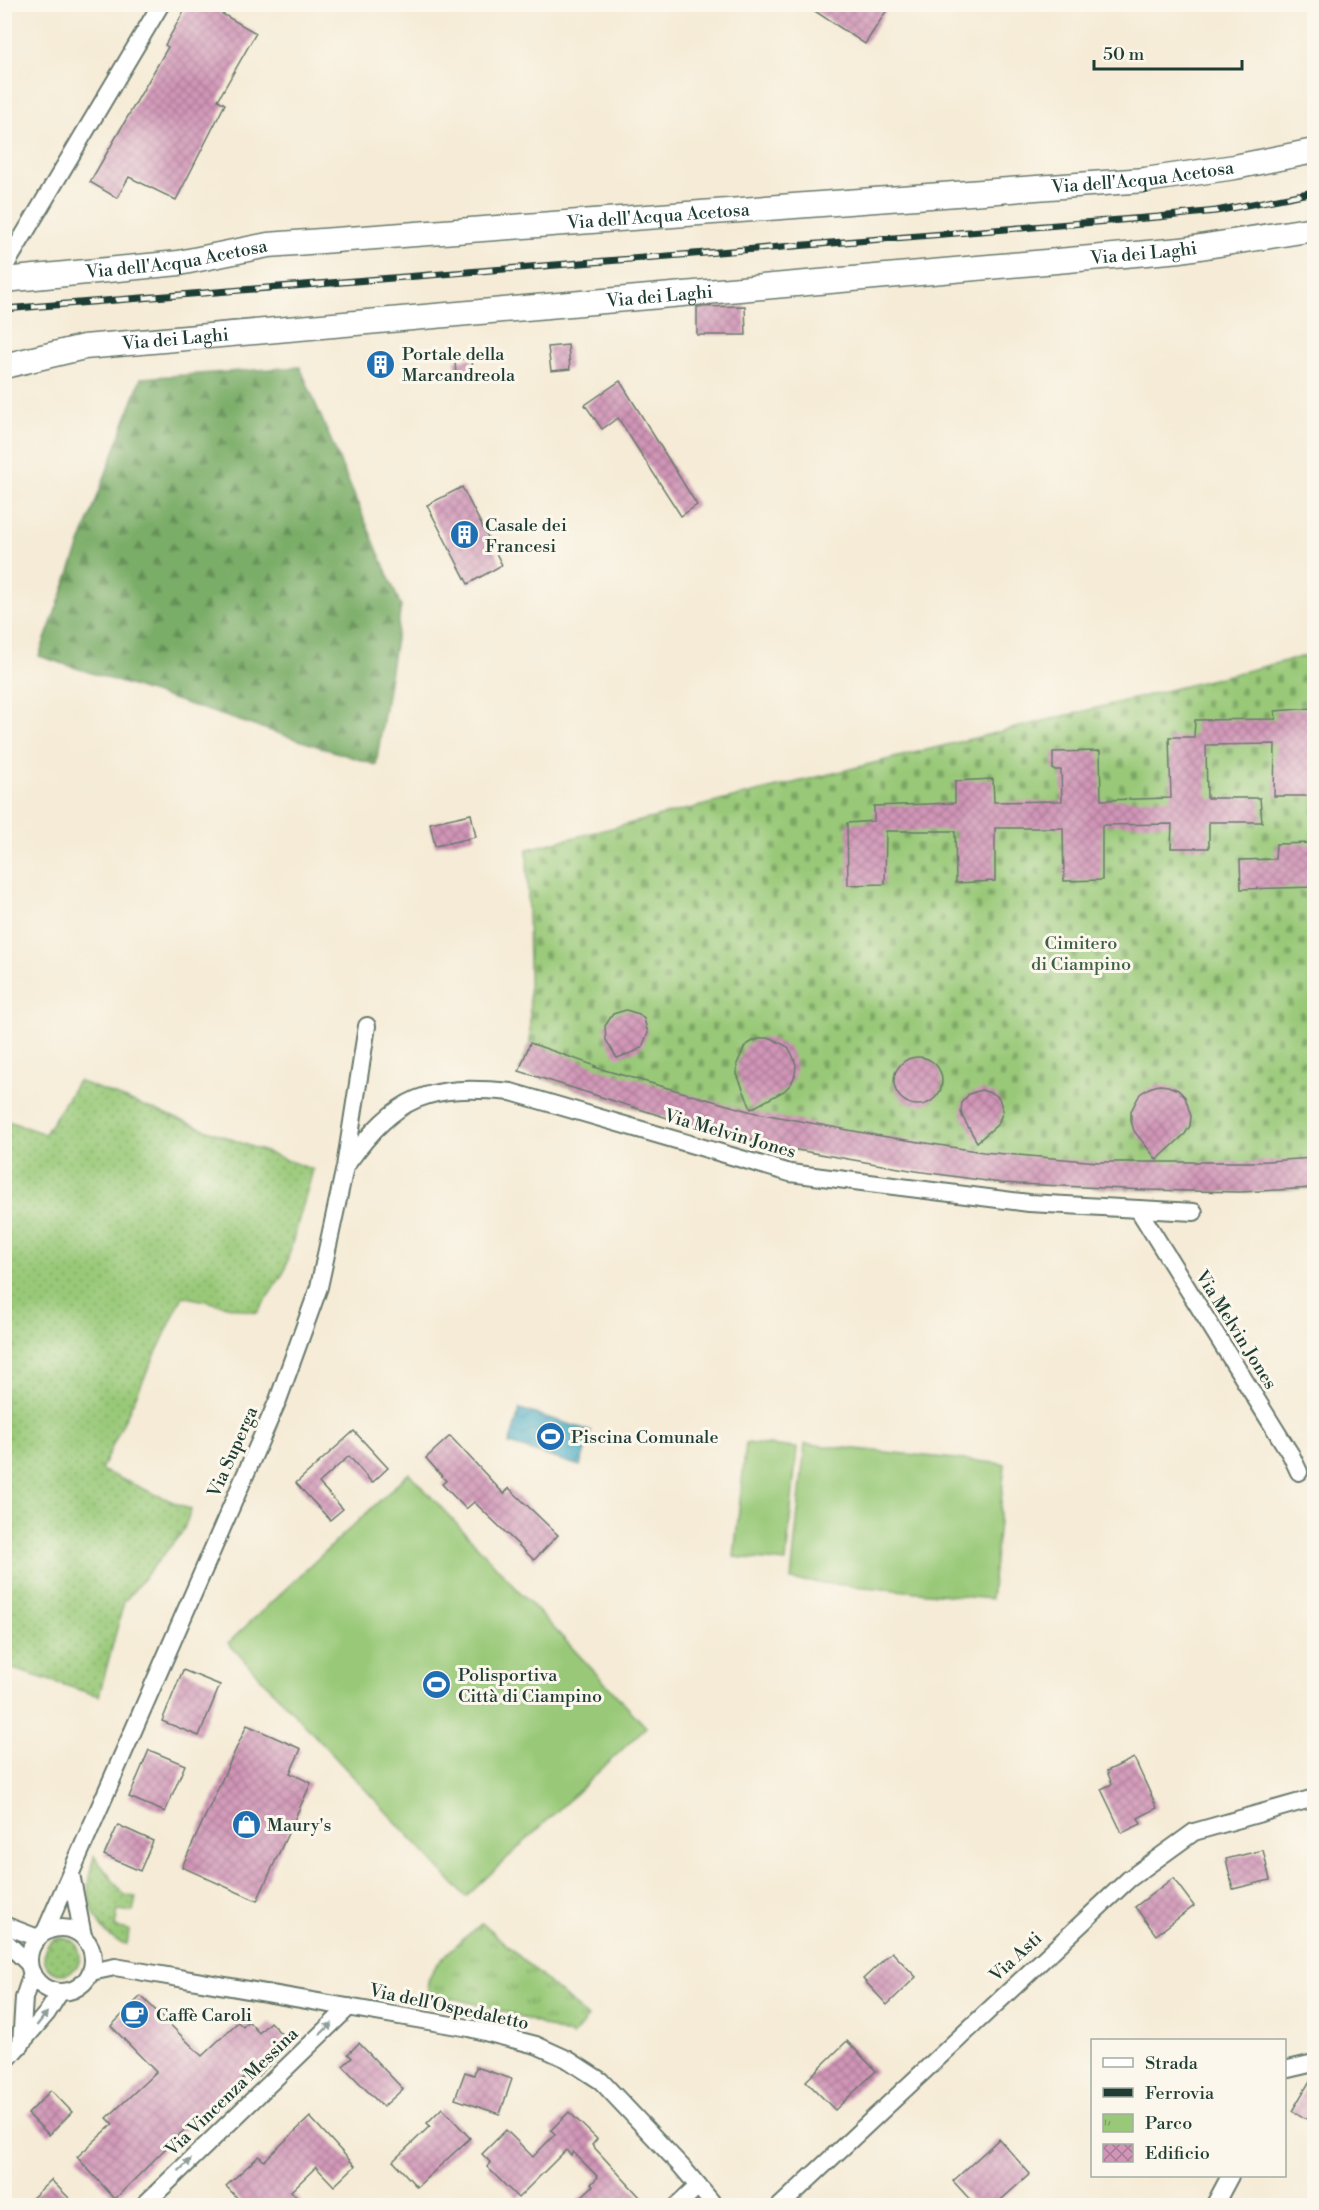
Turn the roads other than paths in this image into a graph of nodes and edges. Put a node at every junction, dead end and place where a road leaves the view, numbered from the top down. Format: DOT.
graph roads {
  1 [pos="161,4"];
  2 [pos="1314,151"];
  3 [pos="1314,229"];
  4 [pos="4,268"];
  5 [pos="4,280"];
  6 [pos="4,366"];
  7 [pos="367,1026"];
  8 [pos="345,1167"];
  9 [pos="1138,1209"];
  10 [pos="1194,1212"];
  11 [pos="1299,1472"];
  12 [pos="1314,1798"];
  13 [pos="71,1874"];
  14 [pos="4,1925"];
  15 [pos="41,1935"];
  16 [pos="86,1940"];
  17 [pos="4,1941"];
  18 [pos="115,1966"];
  19 [pos="31,1968"];
  20 [pos="91,1972"];
  21 [pos="60,1992"];
  22 [pos="349,2007"];
  23 [pos="21,2045"];
  24 [pos="4,2063"];
  25 [pos="1314,2063"];
  26 [pos="1286,2070"];
  27 [pos="1229,2177"];
  28 [pos="698,2186"];
  29 [pos="143,2205"];
  30 [pos="677,2205"];
  31 [pos="715,2205"];
  32 [pos="780,2205"];
  33 [pos="1214,2205"];
  1 -- 4 [label="street"];
  2 -- 5 [label="main road, Via dell'Acqua Acetosa"];
  3 -- 6 [label="main road, Via dei Laghi"];
  7 -- 8 [label="street, Via Superga"];
  8 -- 9 [label="street, Via Melvin Jones"];
  8 -- 13 [label="street, Via Superga"];
  9 -- 10 [label="street, Via Melvin Jones"];
  9 -- 11 [label="street, Via Melvin Jones"];
  12 -- 32 [label="street, Via Asti"];
  13 -- 15 [label="street, Via Superga"];
  13 -- 16 [label="street"];
  14 -- 15 [label="street"];
  15 -- 16 [label="street"];
  15 -- 19 [label="street"];
  16 -- 18 [label="street"];
  16 -- 20 [label="street"];
  17 -- 19 [label="street"];
  18 -- 20 [label="street, Via dell'Ospedaletto"];
  18 -- 22 [label="street, Via dell'Ospedaletto"];
  19 -- 21 [label="street"];
  19 -- 23 [label="street"];
  20 -- 21 [label="street"];
  23 -- 21 [label="street, one-way"];
  22 -- 28 [label="street, Via dell'Ospedaletto"];
  29 -- 22 [label="street, Via Vincenza Messina, one-way"];
  23 -- 24 [label="street"];
  25 -- 26 [label="street"];
  27 -- 33 [label="street"];
  28 -- 30 [label="street"];
  28 -- 31 [label="street, Via dell'Ospedaletto"];
}
